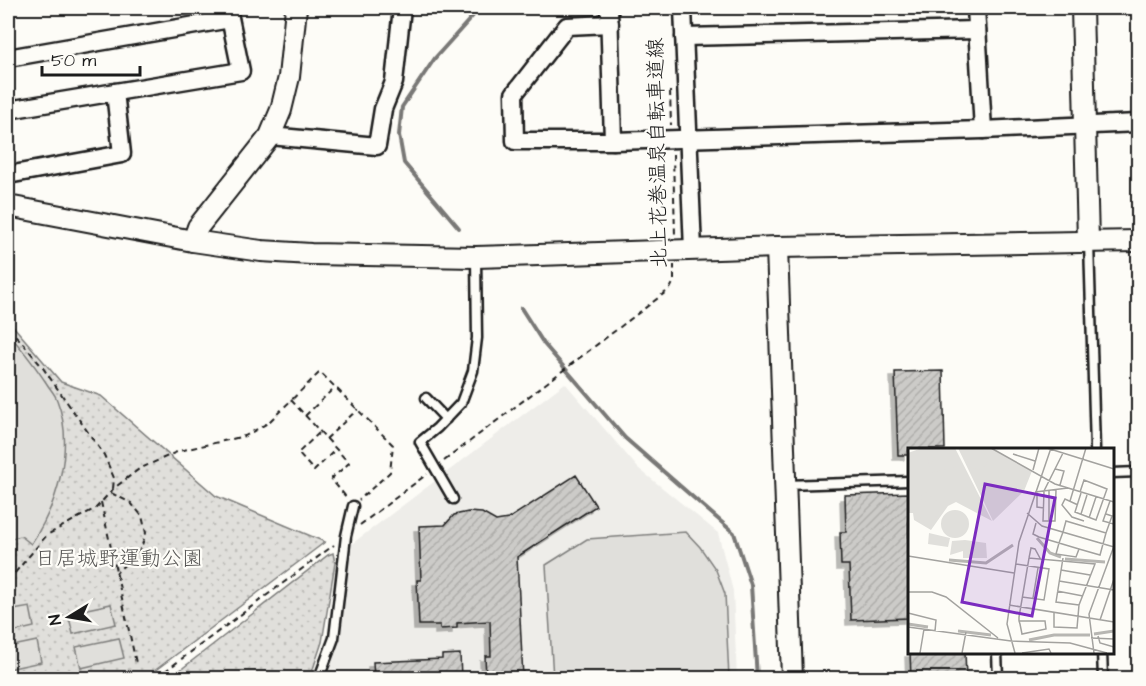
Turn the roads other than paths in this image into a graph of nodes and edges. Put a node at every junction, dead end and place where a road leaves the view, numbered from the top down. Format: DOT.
graph roads {
  1 [pos="296,8"];
  2 [pos="402,8"];
  3 [pos="683,8"];
  4 [pos="976,8"];
  5 [pos="1082,8"];
  6 [pos="229,13"];
  7 [pos="609,16"];
  8 [pos="977,30"];
  9 [pos="684,37"];
  10 [pos="8,58"];
  11 [pos="115,93"];
  12 [pos="8,110"];
  13 [pos="1138,123"];
  14 [pos="1085,126"];
  15 [pos="983,130"];
  16 [pos="270,136"];
  17 [pos="680,140"];
  18 [pos="613,141"];
  19 [pos="8,175"];
  20 [pos="8,206"];
  21 [pos="194,241"];
  22 [pos="1089,241"];
  23 [pos="1138,241"];
  24 [pos="777,247"];
  25 [pos="684,250"];
  26 [pos="476,257"];
  27 [pos="426,398"];
  28 [pos="446,419"];
  29 [pos="1095,448"];
  30 [pos="1138,472"];
  31 [pos="1113,473"];
  32 [pos="908,481"];
  33 [pos="786,485"];
  34 [pos="453,499"];
  35 [pos="353,506"];
  36 [pos="997,653"];
  37 [pos="1102,653"];
  38 [pos="319,678"];
  39 [pos="792,678"];
  40 [pos="998,678"];
  41 [pos="1103,678"];
  1 -- 16 [label="street"];
  2 -- 16 [label="street"];
  3 -- 9 [label="street"];
  4 -- 8 [label="street"];
  5 -- 14 [label="street"];
  6 -- 10 [label="street"];
  6 -- 11 [label="street"];
  7 -- 18 [label="street"];
  7 -- 18 [label="street"];
  8 -- 9 [label="street"];
  8 -- 15 [label="street"];
  9 -- 17 [label="street"];
  11 -- 12 [label="street"];
  11 -- 19 [label="street"];
  13 -- 14 [label="street"];
  14 -- 15 [label="street"];
  14 -- 22 [label="street"];
  15 -- 17 [label="street"];
  16 -- 21 [label="street"];
  17 -- 18 [label="street"];
  17 -- 25 [label="street"];
  20 -- 21 [label="street"];
  21 -- 26 [label="street"];
  22 -- 23 [label="street"];
  22 -- 24 [label="street"];
  22 -- 29 [label="lane"];
  24 -- 25 [label="street"];
  24 -- 33 [label="street"];
  25 -- 26 [label="street"];
  26 -- 28 [label="lane"];
  27 -- 28 [label="lane"];
  28 -- 34 [label="lane"];
  30 -- 31 [label="lane"];
  32 -- 33 [label="lane"];
  33 -- 39 [label="street"];
  35 -- 38 [label="lane"];
  36 -- 40 [label="lane"];
  37 -- 41 [label="lane"];
}
